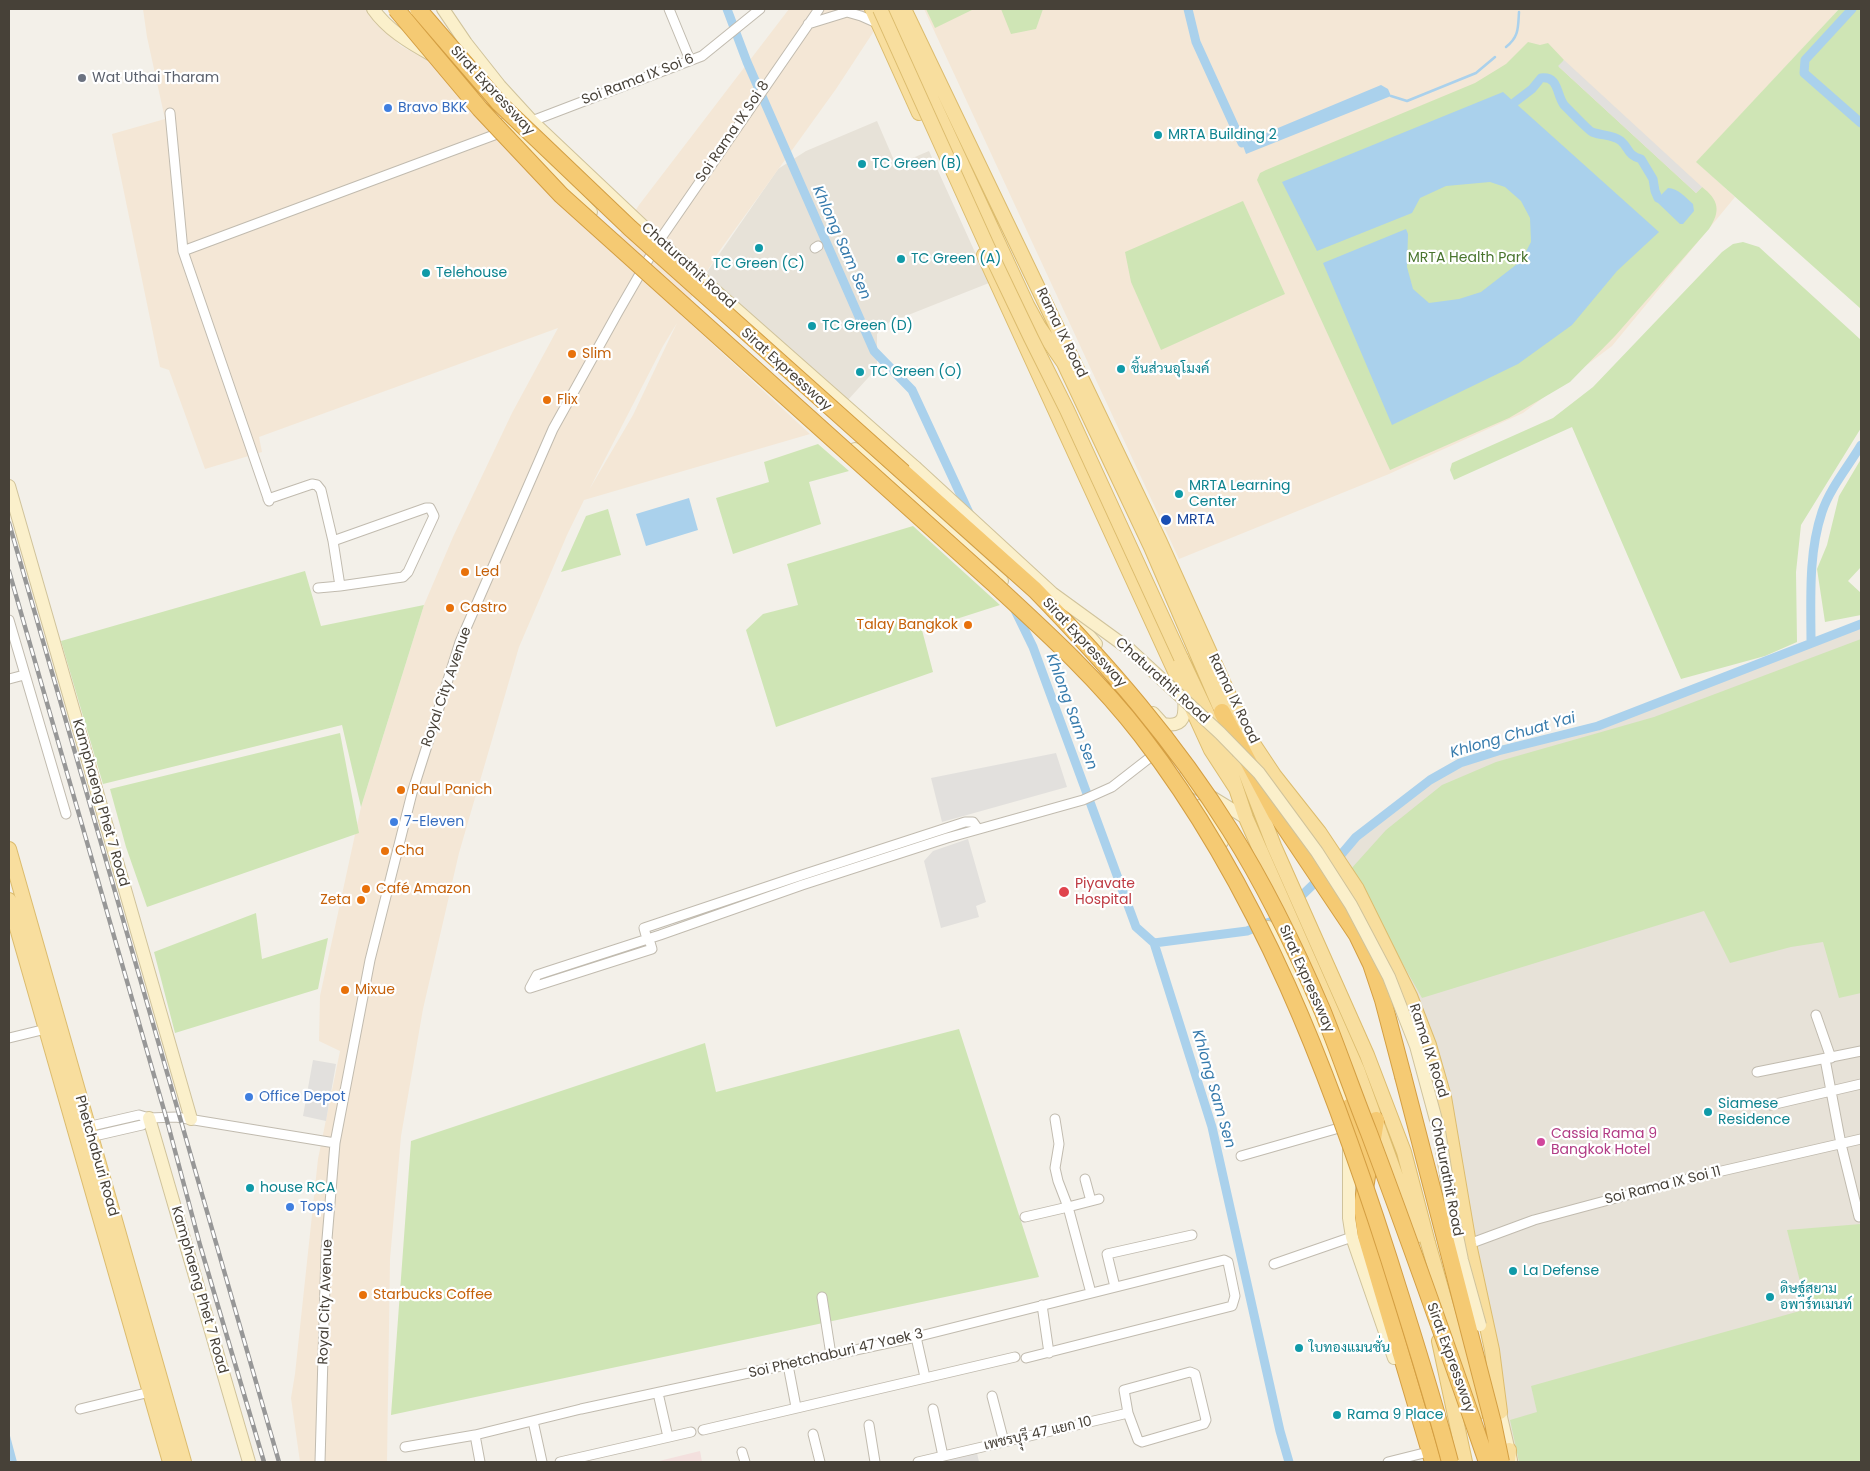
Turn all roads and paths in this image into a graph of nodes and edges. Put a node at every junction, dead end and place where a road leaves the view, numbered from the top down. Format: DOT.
graph roads {
  1 [pos="373,9"];
  2 [pos="396,9"];
  3 [pos="404,9"];
  4 [pos="418,9"];
  5 [pos="436,9"];
  6 [pos="443,9"];
  7 [pos="669,9"];
  8 [pos="760,9"];
  9 [pos="819,9"];
  10 [pos="872,9"];
  11 [pos="880,9"];
  12 [pos="890,9"];
  13 [pos="904,9"];
  14 [pos="847,10"];
  15 [pos="808,24"];
  16 [pos="879,24"];
  17 [pos="466,43"];
  18 [pos="690,60"];
  19 [pos="443,61"];
  20 [pos="170,113"];
  21 [pos="532,120"];
  22 [pos="510,129"];
  23 [pos="992,193"];
  24 [pos="659,241"];
  25 [pos="184,252"];
  26 [pos="646,262"];
  27 [pos="1064,363"];
  28 [pos="9,486"];
  29 [pos="1126,494"];
  30 [pos="1101,506"];
  31 [pos="1135,513"];
  32 [pos="1109,523"];
  33 [pos="334,541"];
  34 [pos="1151,547"];
  35 [pos="340,586"];
  36 [pos="318,588"];
  37 [pos="1183,592"];
  38 [pos="1052,593"];
  39 [pos="9,620"];
  40 [pos="24,675"];
  41 [pos="9,679"];
  42 [pos="1184,691"];
  43 [pos="1222,712"];
  44 [pos="1163,724"];
  45 [pos="1246,732"];
  46 [pos="1161,750"];
  47 [pos="1182,779"];
  48 [pos="1235,787"];
  49 [pos="66,814"];
  50 [pos="1276,814"];
  51 [pos="1246,818"];
  52 [pos="978,829"];
  53 [pos="912,838"];
  54 [pos="915,848"];
  55 [pos="9,849"];
  56 [pos="798,876"];
  57 [pos="802,885"];
  58 [pos="736,897"];
  59 [pos="9,900"];
  60 [pos="740,907"];
  61 [pos="672,920"];
  62 [pos="675,930"];
  63 [pos="648,939"];
  64 [pos="1816,1015"];
  65 [pos="46,1029"];
  66 [pos="9,1038"];
  67 [pos="1861,1051"];
  68 [pos="1828,1058"];
  69 [pos="1757,1072"];
  70 [pos="1861,1084"];
  71 [pos="1831,1090"];
  72 [pos="1771,1105"];
  73 [pos="1349,1107"];
  74 [pos="149,1118"];
  75 [pos="191,1119"];
  76 [pos="1055,1119"];
  77 [pos="1376,1120"];
  78 [pos="1349,1125"];
  79 [pos="89,1132"];
  80 [pos="1861,1139"];
  81 [pos="335,1143"];
  82 [pos="1841,1144"];
  83 [pos="1241,1156"];
  84 [pos="1369,1166"];
  85 [pos="1085,1179"];
  86 [pos="1857,1194"];
  87 [pos="1068,1207"];
  88 [pos="1859,1217"];
  89 [pos="1025,1218"];
  90 [pos="1192,1235"];
  91 [pos="1359,1237"];
  92 [pos="1428,1243"];
  93 [pos="1469,1244"];
  94 [pos="1274,1264"];
  95 [pos="1115,1287"];
  96 [pos="1091,1293"];
  97 [pos="822,1297"];
  98 [pos="1042,1305"];
  99 [pos="1448,1312"];
  100 [pos="1434,1320"];
  101 [pos="916,1337"];
  102 [pos="1049,1353"];
  103 [pos="831,1355"];
  104 [pos="1015,1357"];
  105 [pos="1026,1358"];
  106 [pos="788,1365"];
  107 [pos="924,1377"];
  108 [pos="150,1392"];
  109 [pos="658,1393"];
  110 [pos="992,1396"];
  111 [pos="796,1407"];
  112 [pos="80,1409"];
  113 [pos="933,1409"];
  114 [pos="1500,1412"];
  115 [pos="1128,1413"];
  116 [pos="533,1421"];
  117 [pos="869,1425"];
  118 [pos="703,1430"];
  119 [pos="691,1432"];
  120 [pos="813,1434"];
  121 [pos="475,1435"];
  122 [pos="668,1437"];
  123 [pos="1004,1442"];
  124 [pos="405,1447"];
  125 [pos="742,1452"];
  126 [pos="943,1456"];
  127 [pos="1428,1459"];
  128 [pos="1508,1459"];
  129 [pos="170,1462"];
  130 [pos="184,1462"];
  131 [pos="249,1462"];
  132 [pos="320,1462"];
  133 [pos="480,1462"];
  134 [pos="542,1462"];
  135 [pos="560,1462"];
  136 [pos="745,1462"];
  137 [pos="820,1462"];
  138 [pos="875,1462"];
  139 [pos="918,1462"];
  140 [pos="1388,1462"];
  141 [pos="1450,1462"];
  142 [pos="1465,1462"];
  143 [pos="1488,1462"];
  1 -- 19 [label="main road, Chaturathit Road"];
  2 -- 141 [label="highway, Sirat Expressway, bridge"];
  3 -- 19 [label="main road, Chaturathit Road"];
  4 -- 143 [label="highway, Sirat Expressway, bridge"];
  5 -- 17 [label="main road, Chaturathit Road"];
  6 -- 17 [label="main road, Chaturathit Road"];
  7 -- 18 [label="street"];
  8 -- 18 [label="street, Soi Rama IX Soi 6"];
  9 -- 15 [label="street, Soi Rama IX Soi 8"];
  10 -- 16 [label="main road, Rama IX Road"];
  11 -- 48 [label="main road, Rama IX Road, bridge"];
  12 -- 27 [label="main road, Rama IX Road"];
  13 -- 23 [label="main road, Rama IX Road"];
  14 -- 15 [label="street"];
  14 -- 16 [label="street"];
  15 -- 24 [label="street, Soi Rama IX Soi 8"];
  16 -- 30 [label="main road, Rama IX Road"];
  17 -- 21 [label="main road, Chaturathit Road"];
  18 -- 21 [label="street, Soi Rama IX Soi 6"];
  19 -- 22 [label="main road, Chaturathit Road"];
  20 -- 25 [label="street"];
  21 -- 24 [label="main road, Chaturathit Road"];
  22 -- 25 [label="street"];
  22 -- 26 [label="main road, Chaturathit Road"];
  23 -- 27 [label="main road"];
  23 -- 37 [label="main road, Rama IX Road"];
  24 -- 26 [label="street, Soi Rama IX Soi 8"];
  24 -- 38 [label="main road, Chaturathit Road, bridge"];
  25 -- 33 [label="street"];
  26 -- 46 [label="main road, Chaturathit Road"];
  26 -- 81 [label="street, Royal City Avenue"];
  27 -- 29 [label="main road, Rama IX Road"];
  28 -- 75 [label="main road, Kamphaeng Phet 7 Road"];
  29 -- 30 [label="main road"];
  29 -- 31 [label="main road, Rama IX Road"];
  30 -- 32 [label="main road, Rama IX Road"];
  31 -- 32 [label="main road"];
  31 -- 34 [label="main road, Rama IX Road"];
  32 -- 42 [label="main road, Rama IX Road"];
  33 -- 35 [label="street"];
  33 -- 35 [label="street"];
  34 -- 37 [label="main road"];
  34 -- 43 [label="main road, Rama IX Road"];
  35 -- 36 [label="street"];
  37 -- 45 [label="main road, Rama IX Road"];
  38 -- 44 [label="main road, bridge"];
  38 -- 114 [label="main road, Chaturathit Road, bridge"];
  39 -- 40 [label="street"];
  40 -- 41 [label="street"];
  40 -- 49 [label="street"];
  42 -- 44 [label="main road"];
  42 -- 48 [label="main road, Rama IX Road"];
  43 -- 50 [label="highway"];
  43 -- 92 [label="main road, Rama IX Road"];
  44 -- 46 [label="main road"];
  45 -- 50 [label="main road"];
  45 -- 93 [label="main road, Rama IX Road"];
  46 -- 47 [label="main road, Chaturathit Road"];
  46 -- 52 [label="street"];
  47 -- 51 [label="main road"];
  47 -- 73 [label="main road, Chaturathit Road"];
  48 -- 51 [label="main road, Rama IX Road"];
  50 -- 128 [label="highway, bridge"];
  51 -- 77 [label="main road, Rama IX Road"];
  52 -- 53 [label="street"];
  52 -- 54 [label="street"];
  53 -- 54 [label="street"];
  53 -- 56 [label="street"];
  54 -- 57 [label="street"];
  55 -- 79 [label="main road, Phetchaburi Road"];
  56 -- 57 [label="street"];
  56 -- 58 [label="street"];
  57 -- 60 [label="street"];
  58 -- 60 [label="street"];
  58 -- 61 [label="street"];
  59 -- 65 [label="main road, Phetchaburi Road"];
  60 -- 62 [label="street"];
  61 -- 62 [label="street"];
  61 -- 63 [label="street"];
  62 -- 63 [label="street"];
  63 -- 63 [label="street"];
  64 -- 68 [label="street"];
  65 -- 66 [label="street"];
  65 -- 108 [label="main road, Phetchaburi Road"];
  67 -- 68 [label="street"];
  68 -- 69 [label="street"];
  68 -- 71 [label="street"];
  70 -- 71 [label="street"];
  71 -- 72 [label="street"];
  71 -- 82 [label="street"];
  73 -- 78 [label="main road"];
  73 -- 84 [label="highway"];
  74 -- 75 [label="street"];
  74 -- 79 [label="street"];
  74 -- 131 [label="main road, Kamphaeng Phet 7 Road"];
  75 -- 81 [label="street"];
  76 -- 87 [label="street"];
  77 -- 84 [label="highway"];
  77 -- 100 [label="main road, Rama IX Road"];
  78 -- 83 [label="street"];
  78 -- 91 [label="main road"];
  79 -- 130 [label="main road, Phetchaburi Road"];
  80 -- 82 [label="street, Soi Rama IX Soi 11"];
  81 -- 132 [label="street, Royal City Avenue"];
  82 -- 86 [label="street"];
  82 -- 93 [label="street, Soi Rama IX Soi 11"];
  84 -- 91 [label="highway"];
  85 -- 87 [label="street"];
  86 -- 88 [label="street"];
  87 -- 89 [label="street"];
  87 -- 96 [label="street"];
  90 -- 95 [label="street"];
  91 -- 94 [label="street"];
  91 -- 127 [label="highway"];
  92 -- 93 [label="main road"];
  92 -- 99 [label="main road, Rama IX Road"];
  93 -- 114 [label="main road, Rama IX Road"];
  95 -- 96 [label="street, Soi Phetchaburi 47 Yaek 3"];
  95 -- 102 [label="street, Soi Phetchaburi 47 Yaek 3"];
  96 -- 98 [label="street, Soi Phetchaburi 47 Yaek 3"];
  97 -- 103 [label="street"];
  98 -- 101 [label="street, Soi Phetchaburi 47 Yaek 3"];
  98 -- 102 [label="street"];
  99 -- 100 [label="main road"];
  99 -- 143 [label="main road, Rama IX Road"];
  100 -- 142 [label="main road, Rama IX Road"];
  101 -- 103 [label="street, Soi Phetchaburi 47 Yaek 3"];
  101 -- 107 [label="street"];
  102 -- 105 [label="street"];
  103 -- 106 [label="street, Soi Phetchaburi 47 Yaek 3"];
  104 -- 107 [label="street"];
  106 -- 109 [label="street, Soi Phetchaburi 47 Yaek 3"];
  106 -- 111 [label="street"];
  107 -- 111 [label="street"];
  108 -- 112 [label="street"];
  108 -- 129 [label="main road, Phetchaburi Road"];
  109 -- 116 [label="street, Soi Phetchaburi 47 Yaek 3"];
  109 -- 122 [label="street"];
  110 -- 123 [label="street"];
  111 -- 118 [label="street"];
  113 -- 126 [label="street"];
  114 -- 128 [label="main road, Rama IX Road"];
  115 -- 115 [label="street"];
  115 -- 123 [label="street, เพชรบุุรี 47 แยก 10"];
  116 -- 121 [label="street, Soi Phetchaburi 47 Yaek 3"];
  116 -- 134 [label="street"];
  117 -- 138 [label="street"];
  119 -- 122 [label="street"];
  120 -- 137 [label="street"];
  121 -- 124 [label="street, Soi Phetchaburi 47 Yaek 3"];
  121 -- 133 [label="street"];
  122 -- 135 [label="street"];
  123 -- 126 [label="street, เพชรบุุรี 47 แยก 10"];
  125 -- 136 [label="street"];
  126 -- 139 [label="street, เพชรบุุรี 47 แยก 10"];
  127 -- 140 [label="street"];
}
